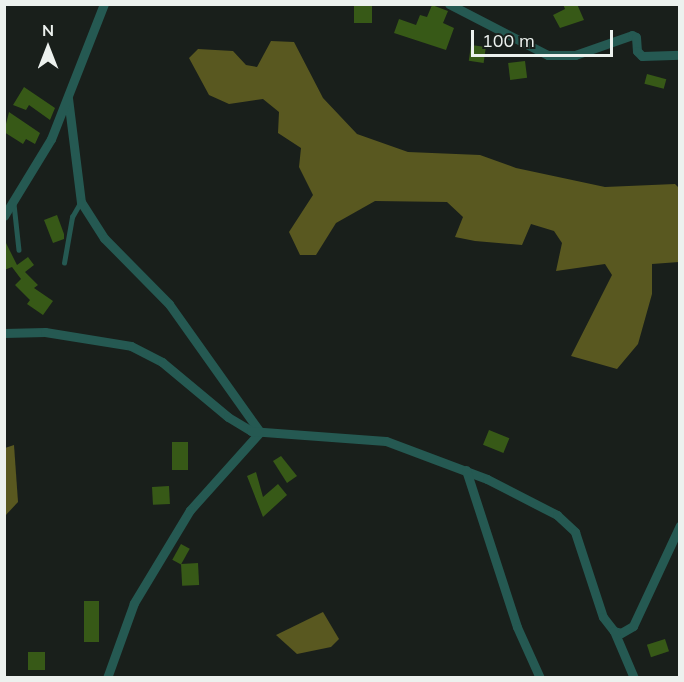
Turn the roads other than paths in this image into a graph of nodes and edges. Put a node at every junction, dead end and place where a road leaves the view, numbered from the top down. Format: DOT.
graph roads {
  1 [pos="104,4"];
  2 [pos="449,4"];
  3 [pos="680,55"];
  4 [pos="68,98"];
  5 [pos="81,202"];
  6 [pos="14,204"];
  7 [pos="4,216"];
  8 [pos="19,250"];
  9 [pos="64,263"];
  10 [pos="4,333"];
  11 [pos="260,432"];
  12 [pos="466,470"];
  13 [pos="680,525"];
  14 [pos="614,632"];
  15 [pos="114,658"];
  16 [pos="107,678"];
  17 [pos="114,678"];
  18 [pos="540,678"];
  19 [pos="634,678"];
  1 -- 4 [label="street"];
  2 -- 3 [label="street"];
  4 -- 5 [label="street"];
  4 -- 6 [label="street"];
  5 -- 9 [label="lane"];
  5 -- 11 [label="street"];
  6 -- 7 [label="street"];
  6 -- 8 [label="lane"];
  10 -- 11 [label="street"];
  11 -- 12 [label="street"];
  11 -- 15 [label="street"];
  12 -- 14 [label="street"];
  12 -- 18 [label="street"];
  13 -- 14 [label="street"];
  14 -- 19 [label="street"];
  15 -- 16 [label="street"];
  15 -- 17 [label="street"];
}
